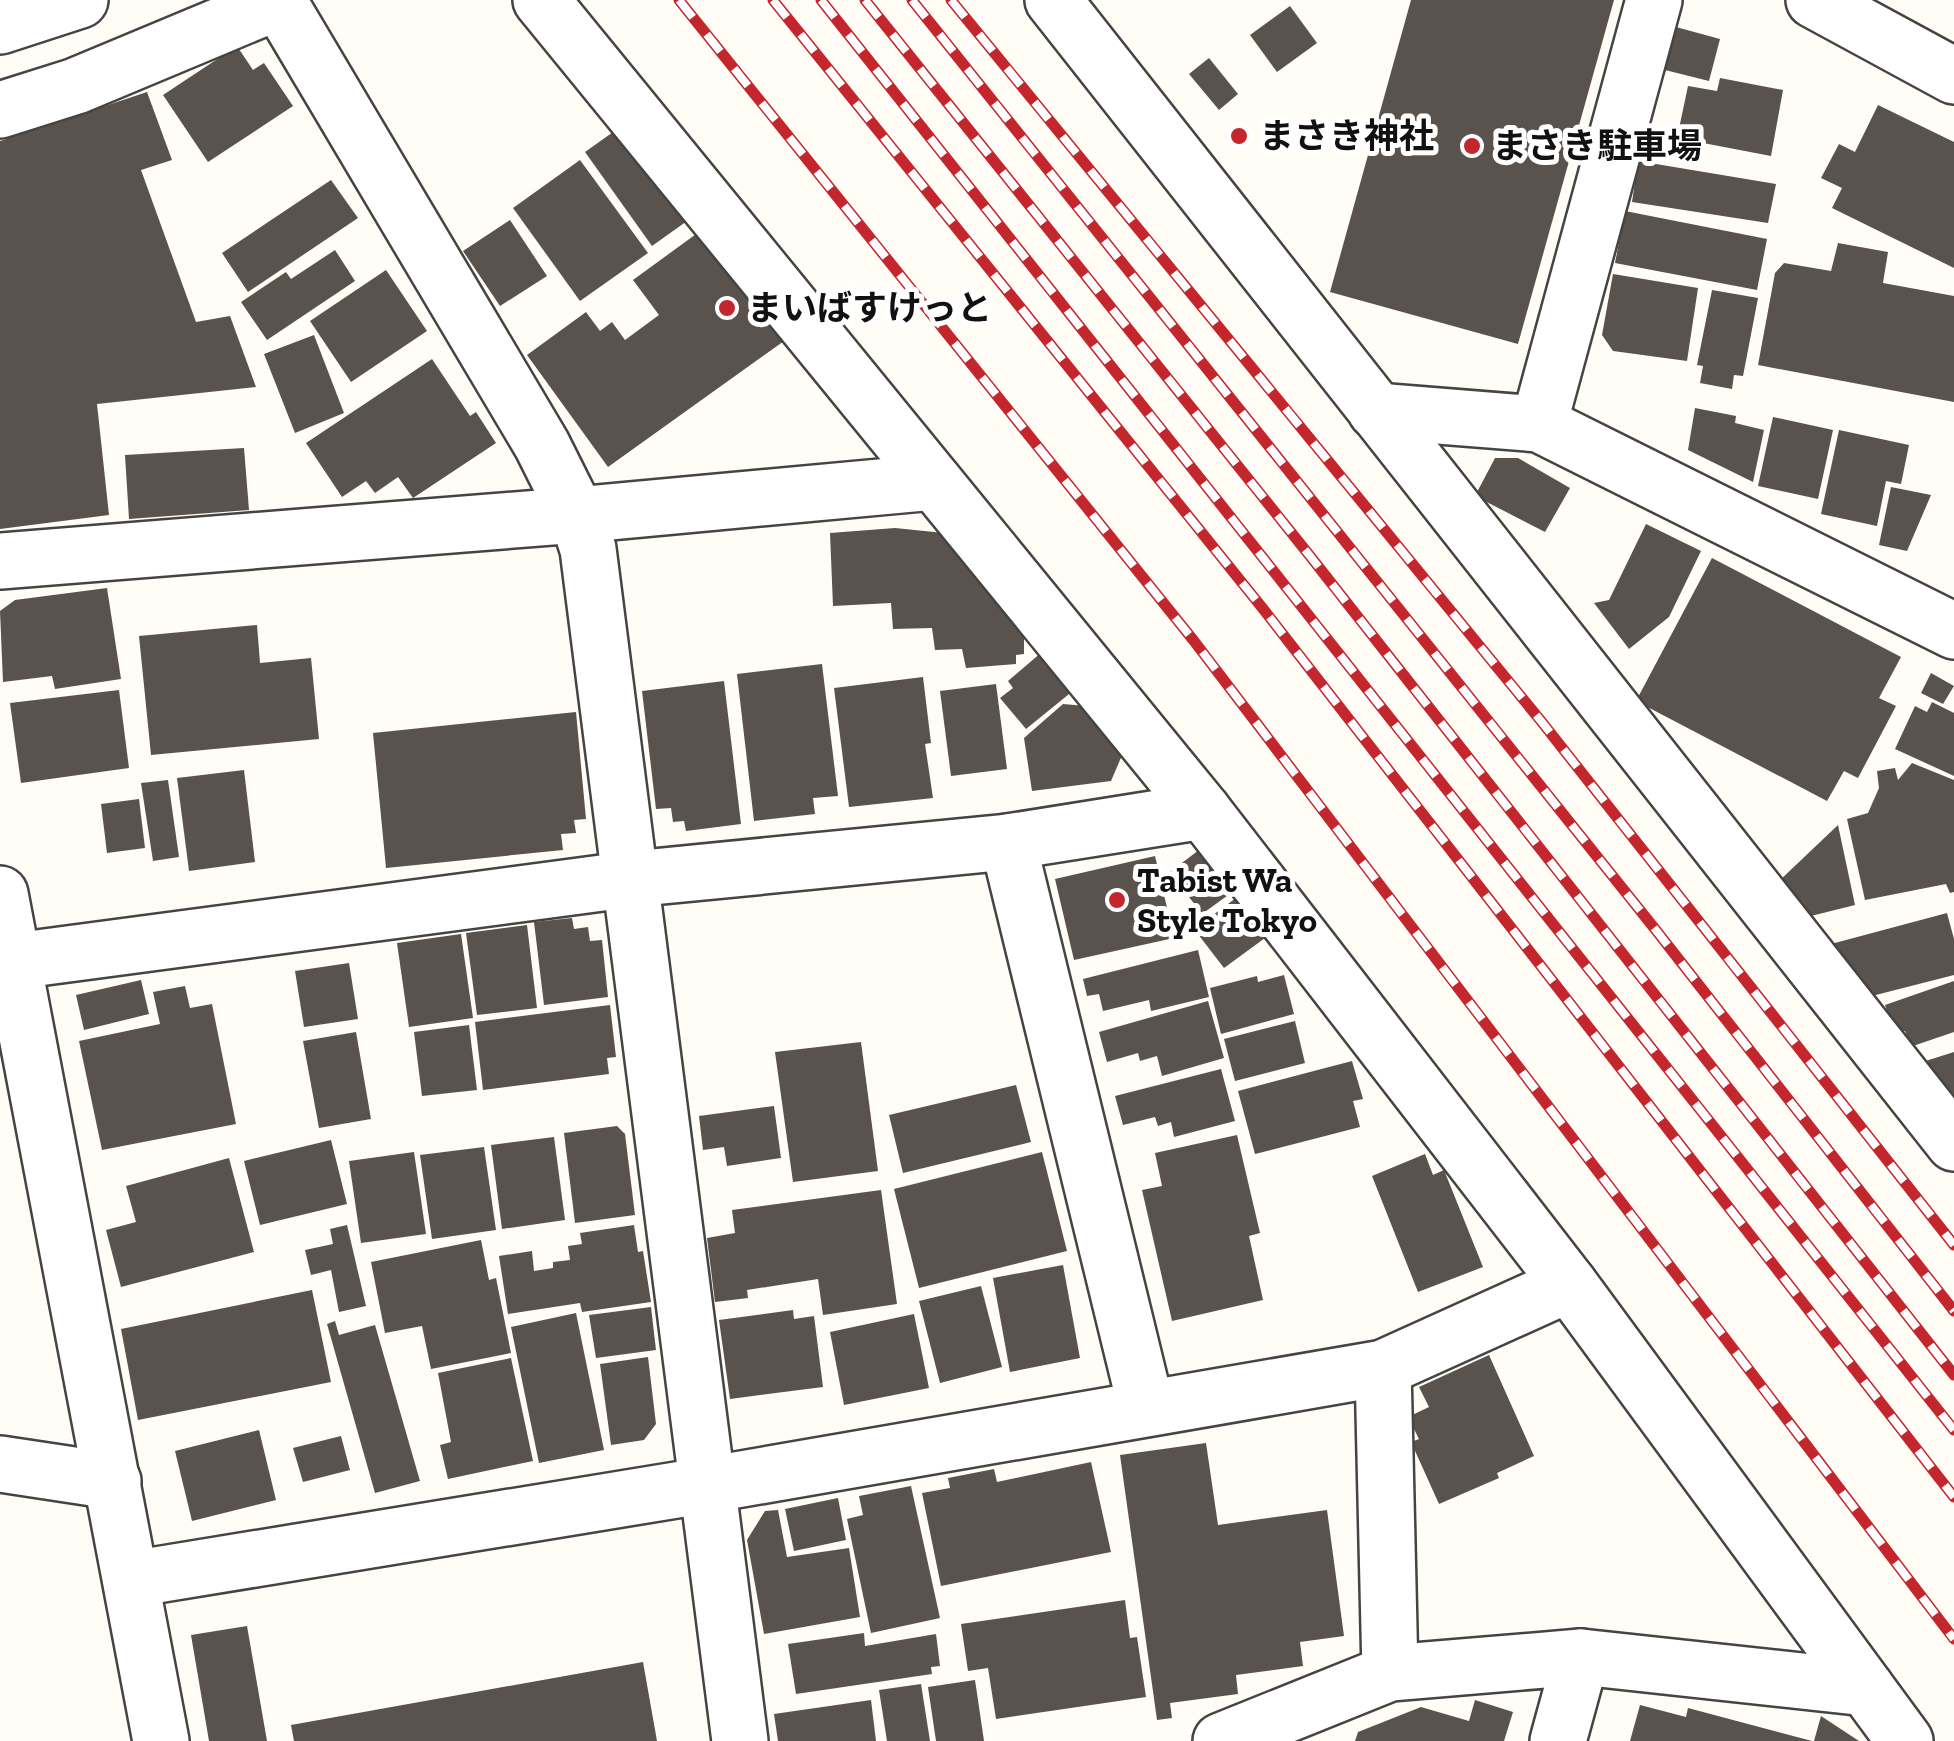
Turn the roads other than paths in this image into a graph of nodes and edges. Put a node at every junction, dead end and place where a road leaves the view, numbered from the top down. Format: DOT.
graph roads {
  1 [pos="80,0"];
  2 [pos="541,0"];
  3 [pos="1053,0"];
  4 [pos="1654,0"];
  5 [pos="1814,0"];
  6 [pos="280,1"];
  7 [pos="0,26"];
  8 [pos="1954,76"];
  9 [pos="0,110"];
  10 [pos="1376,411"];
  11 [pos="1539,424"];
  12 [pos="934,482"];
  13 [pos="577,515"];
  14 [pos="0,561"];
  15 [pos="1954,631"];
  16 [pos="1203,811"];
  17 [pos="1008,842"];
  18 [pos="632,879"];
  19 [pos="0,894"];
  20 [pos="6,962"];
  21 [pos="1954,1143"];
  22 [pos="1569,1284"];
  23 [pos="1383,1368"];
  24 [pos="1146,1407"];
  25 [pos="0,1464"];
  26 [pos="114,1480"];
  27 [pos="706,1484"];
  28 [pos="132,1579"];
  29 [pos="1581,1657"];
  30 [pos="1390,1673"];
  31 [pos="1866,1688"];
  32 [pos="161,1741"];
  33 [pos="740,1741"];
  34 [pos="1221,1741"];
  35 [pos="1558,1741"];
  36 [pos="1905,1741"];
  1 -- 7 [label="street"];
  2 -- 12 [label="street"];
  3 -- 10 [label="street"];
  4 -- 11 [label="street"];
  5 -- 8 [label="street"];
  6 -- 9 [label="street"];
  6 -- 13 [label="street"];
  10 -- 11 [label="street"];
  10 -- 21 [label="street"];
  11 -- 15 [label="street"];
  12 -- 13 [label="street"];
  12 -- 16 [label="street"];
  13 -- 14 [label="street"];
  13 -- 18 [label="street"];
  16 -- 17 [label="street"];
  16 -- 22 [label="street"];
  17 -- 18 [label="street"];
  17 -- 24 [label="street"];
  18 -- 20 [label="street"];
  18 -- 27 [label="street"];
  19 -- 20 [label="street"];
  20 -- 26 [label="street"];
  22 -- 23 [label="street"];
  22 -- 31 [label="street"];
  23 -- 24 [label="street"];
  23 -- 30 [label="street"];
  24 -- 27 [label="street"];
  25 -- 26 [label="street"];
  26 -- 28 [label="street"];
  27 -- 28 [label="street"];
  27 -- 33 [label="street"];
  28 -- 32 [label="street"];
  29 -- 30 [label="street"];
  29 -- 31 [label="street"];
  29 -- 35 [label="street"];
  30 -- 34 [label="street"];
  31 -- 36 [label="street"];
}
